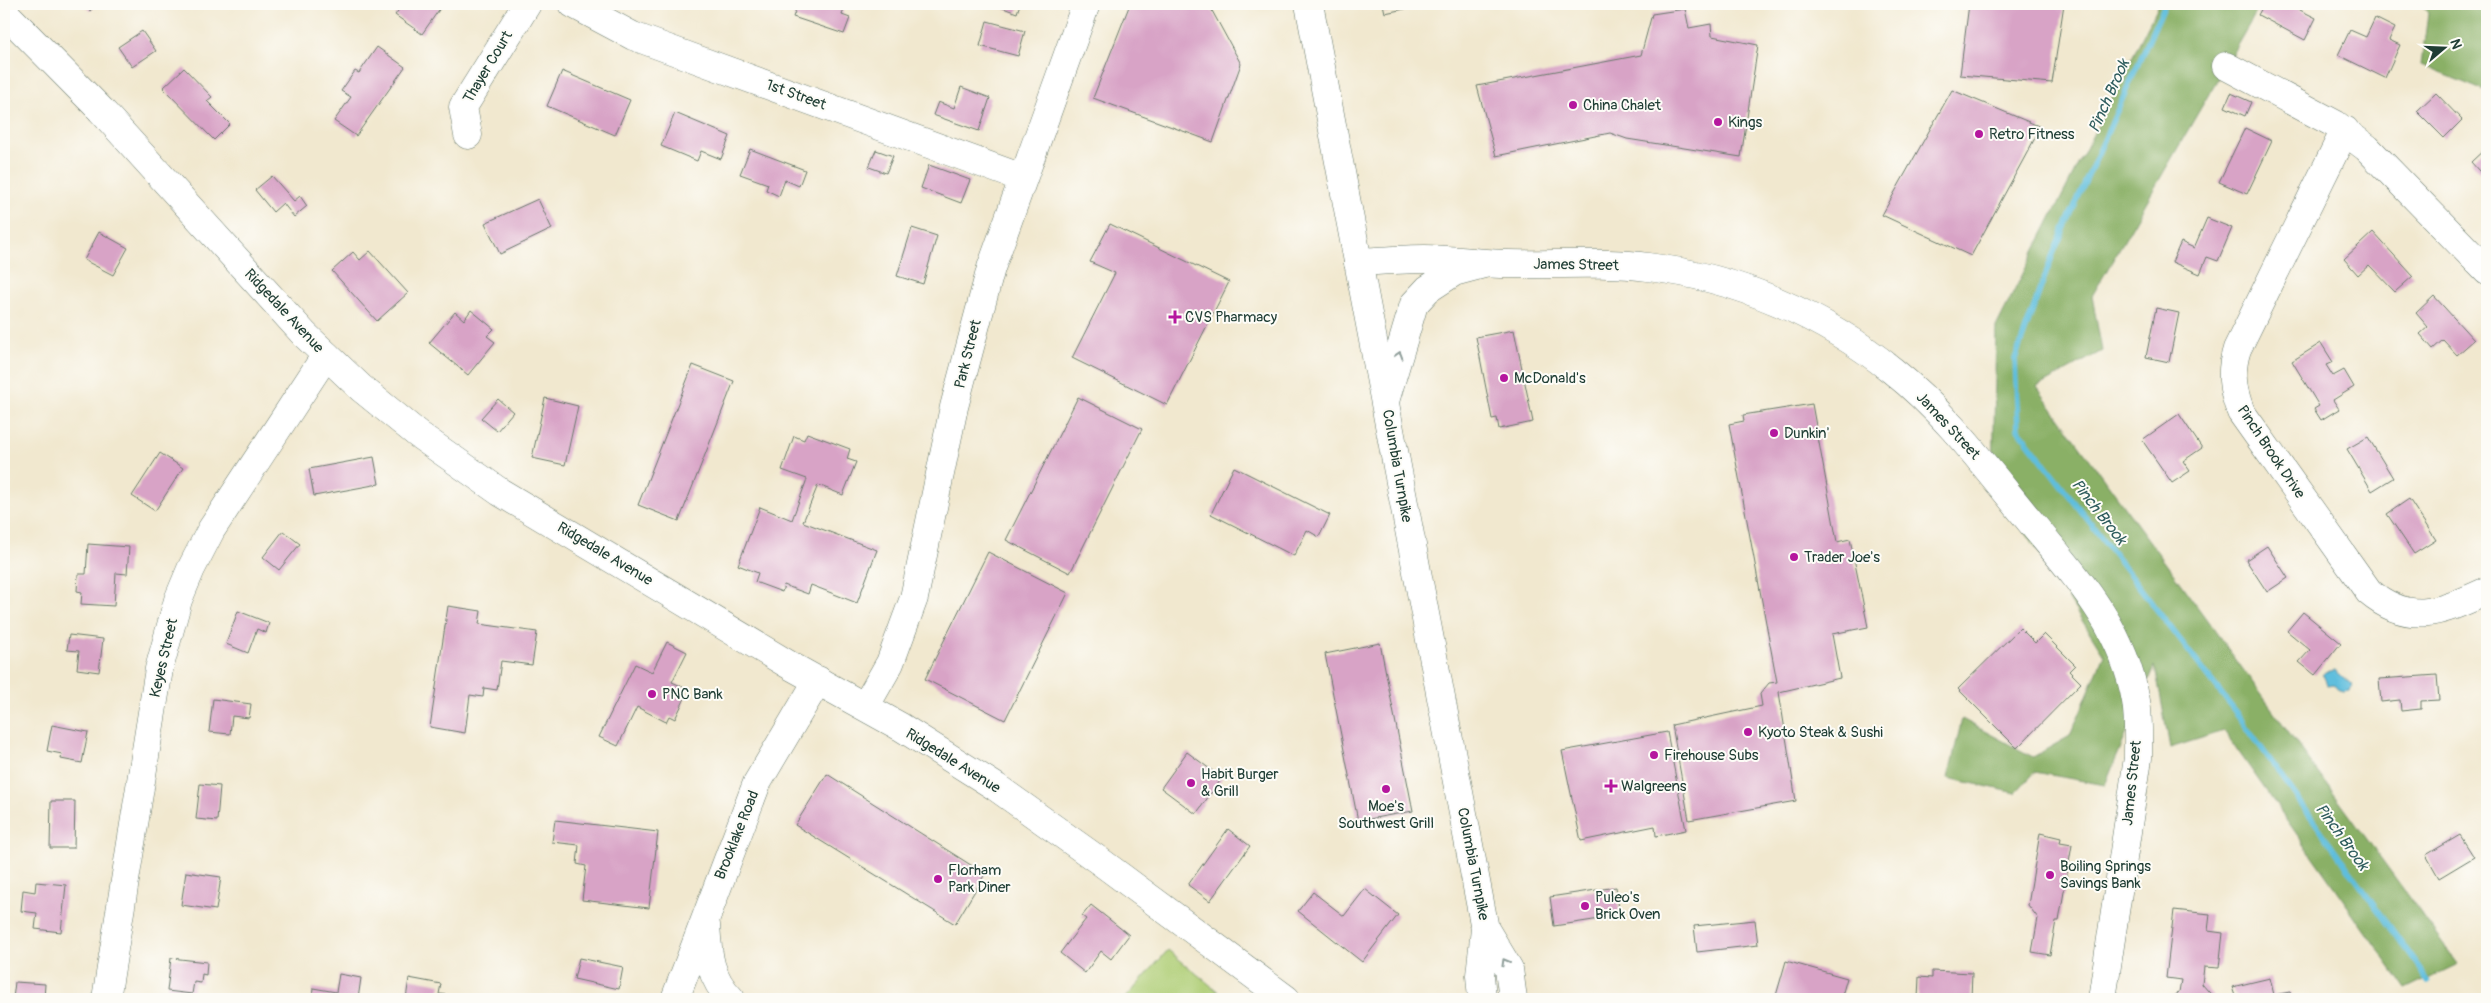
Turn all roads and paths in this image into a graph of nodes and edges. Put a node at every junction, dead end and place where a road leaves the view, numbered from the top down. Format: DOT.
graph roads {
  1 [pos="527,4"];
  2 [pos="573,4"];
  3 [pos="1086,4"];
  4 [pos="1309,4"];
  5 [pos="4,12"];
  6 [pos="2226,66"];
  7 [pos="2345,130"];
  8 [pos="468,135"];
  9 [pos="1022,178"];
  10 [pos="1358,262"];
  11 [pos="1484,264"];
  12 [pos="2487,271"];
  13 [pos="326,355"];
  14 [pos="1385,401"];
  15 [pos="2487,591"];
  16 [pos="818,680"];
  17 [pos="865,707"];
  18 [pos="706,915"];
  19 [pos="1485,929"];
  20 [pos="1478,991"];
  21 [pos="106,999"];
  22 [pos="675,999"];
  23 [pos="731,999"];
  24 [pos="1286,999"];
  25 [pos="1513,999"];
  26 [pos="2102,999"];
  1 -- 8 [label="street, Thayer Court"];
  2 -- 9 [label="street, 1st Street"];
  3 -- 9 [label="street, Park Street"];
  4 -- 10 [label="street, Columbia Turnpike"];
  5 -- 13 [label="street, Ridgedale Avenue"];
  6 -- 7 [label="street"];
  7 -- 12 [label="street"];
  7 -- 15 [label="street, Pinch Brook Drive"];
  9 -- 17 [label="street, Park Street"];
  10 -- 11 [label="street, James Street"];
  10 -- 14 [label="street, Columbia Turnpike"];
  14 -- 11 [label="street, one-way"];
  11 -- 26 [label="street, James Street"];
  13 -- 16 [label="street, Ridgedale Avenue"];
  13 -- 21 [label="street, Keyes Street"];
  14 -- 19 [label="street, Columbia Turnpike"];
  16 -- 17 [label="street, Ridgedale Avenue"];
  16 -- 18 [label="street, Brooklake Road"];
  17 -- 24 [label="street, Ridgedale Avenue"];
  18 -- 22 [label="street, Brooklake Road"];
  18 -- 23 [label="street"];
  19 -- 20 [label="street, Columbia Turnpike"];
  25 -- 19 [label="street, Columbia Turnpike, one-way"];
}
